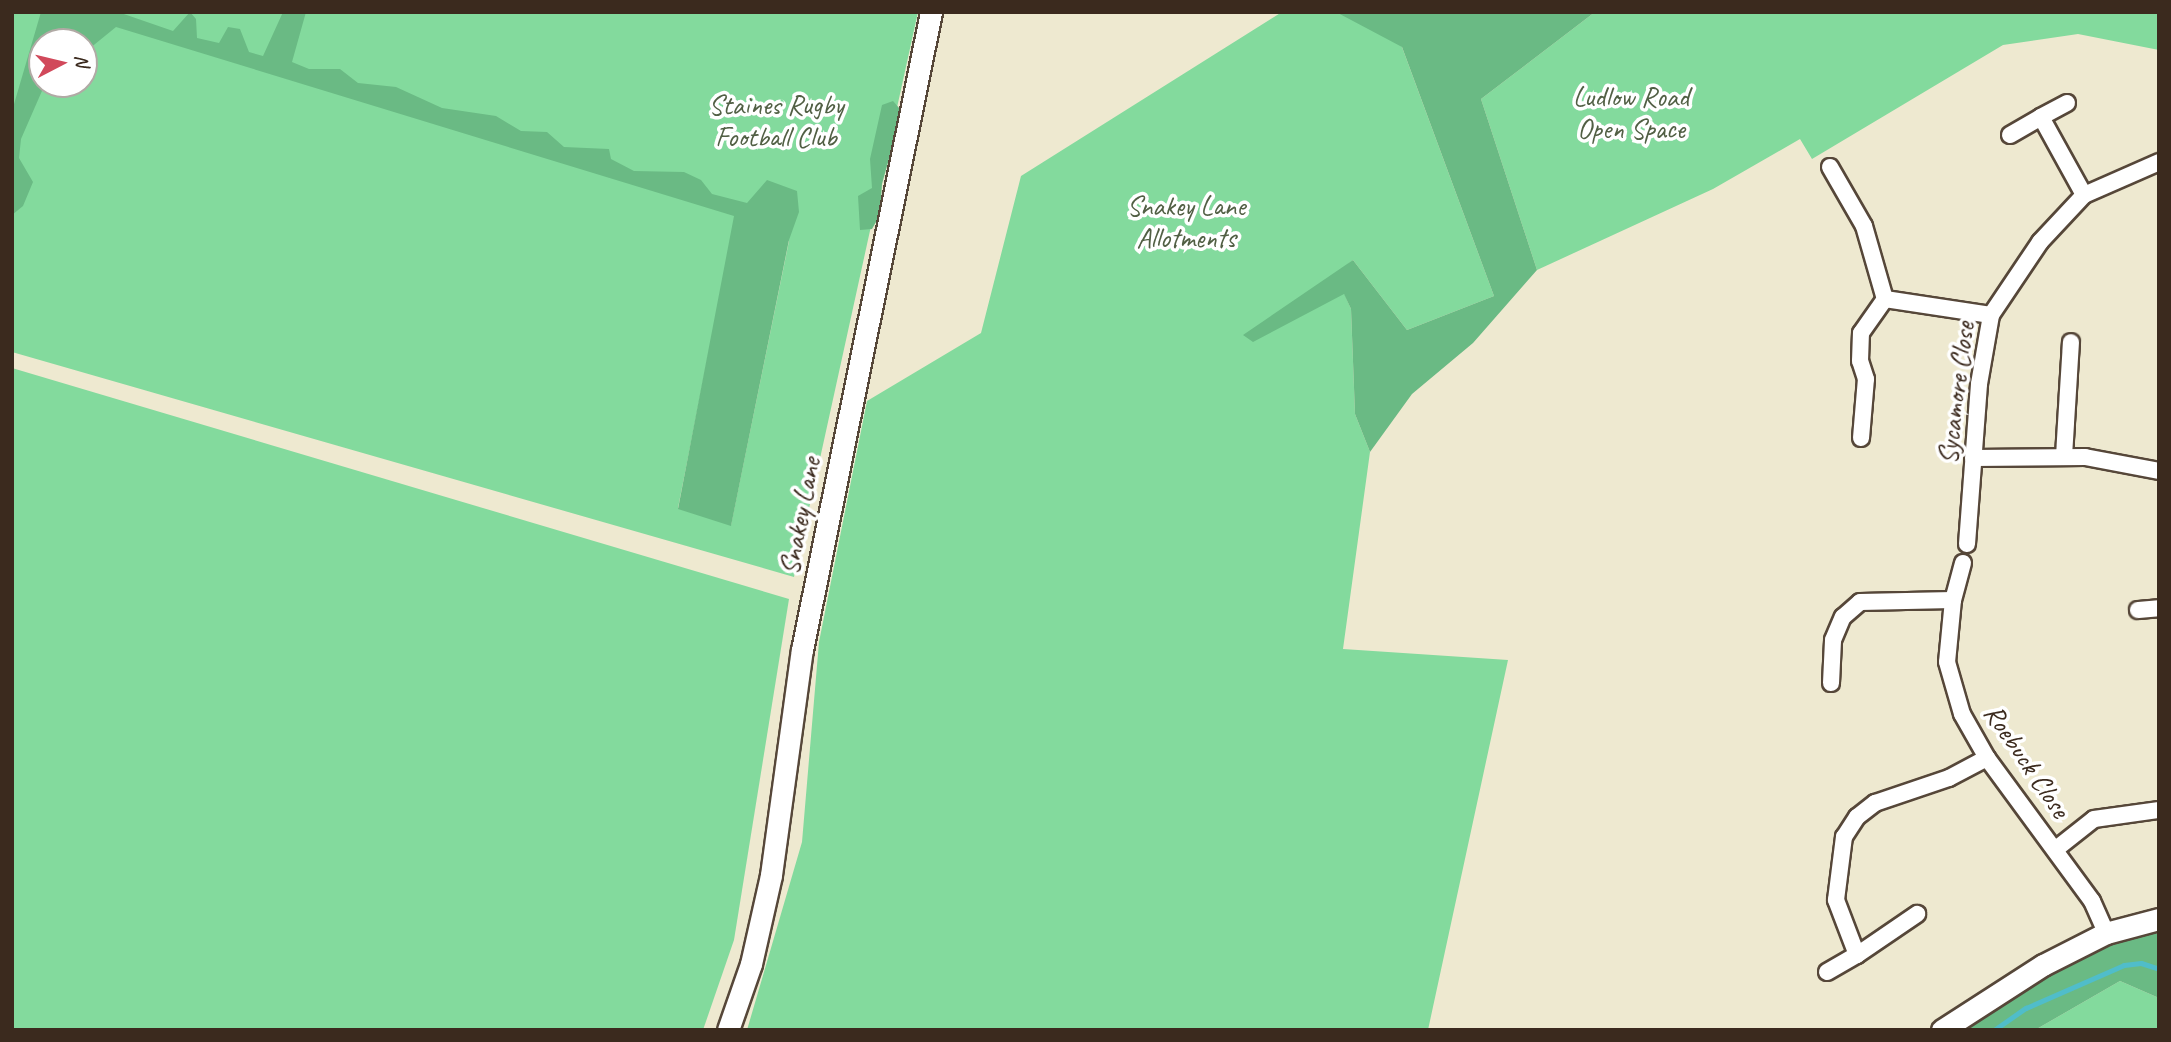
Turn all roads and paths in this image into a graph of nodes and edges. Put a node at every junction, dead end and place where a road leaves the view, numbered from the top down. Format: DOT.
graph roads {
  1 [pos="931,12"];
  2 [pos="2067,103"];
  3 [pos="2041,117"];
  4 [pos="2010,135"];
  5 [pos="2159,162"];
  6 [pos="1830,167"];
  7 [pos="2084,195"];
  8 [pos="1885,299"];
  9 [pos="1991,315"];
  10 [pos="2071,342"];
  11 [pos="1861,438"];
  12 [pos="2064,456"];
  13 [pos="1973,458"];
  14 [pos="2159,471"];
  15 [pos="1967,544"];
  16 [pos="1963,563"];
  17 [pos="1953,600"];
  18 [pos="2159,608"];
  19 [pos="2138,610"];
  20 [pos="1831,683"];
  21 [pos="1987,758"];
  22 [pos="2159,810"];
  23 [pos="2056,849"];
  24 [pos="1917,915"];
  25 [pos="2159,919"];
  26 [pos="2106,933"];
  27 [pos="1857,955"];
  28 [pos="1827,972"];
  29 [pos="728,1030"];
  30 [pos="1942,1030"];
  1 -- 29 [label="street, Snakey Lane"];
  2 -- 3 [label="street"];
  3 -- 4 [label="street"];
  3 -- 7 [label="street"];
  5 -- 7 [label="street, Sycamore Close"];
  6 -- 8 [label="street"];
  7 -- 9 [label="street, Sycamore Close"];
  8 -- 9 [label="street"];
  8 -- 11 [label="street"];
  9 -- 13 [label="street, Sycamore Close"];
  10 -- 12 [label="street"];
  12 -- 13 [label="street"];
  12 -- 14 [label="street"];
  13 -- 15 [label="street, Sycamore Close"];
  16 -- 17 [label="street, Roebuck Close"];
  17 -- 20 [label="street"];
  17 -- 21 [label="street, Roebuck Close"];
  18 -- 19 [label="street"];
  21 -- 23 [label="street, Roebuck Close"];
  21 -- 27 [label="street"];
  22 -- 23 [label="street"];
  23 -- 26 [label="street, Roebuck Close"];
  24 -- 27 [label="street"];
  25 -- 26 [label="street"];
  26 -- 30 [label="street"];
  27 -- 28 [label="street"];
}
